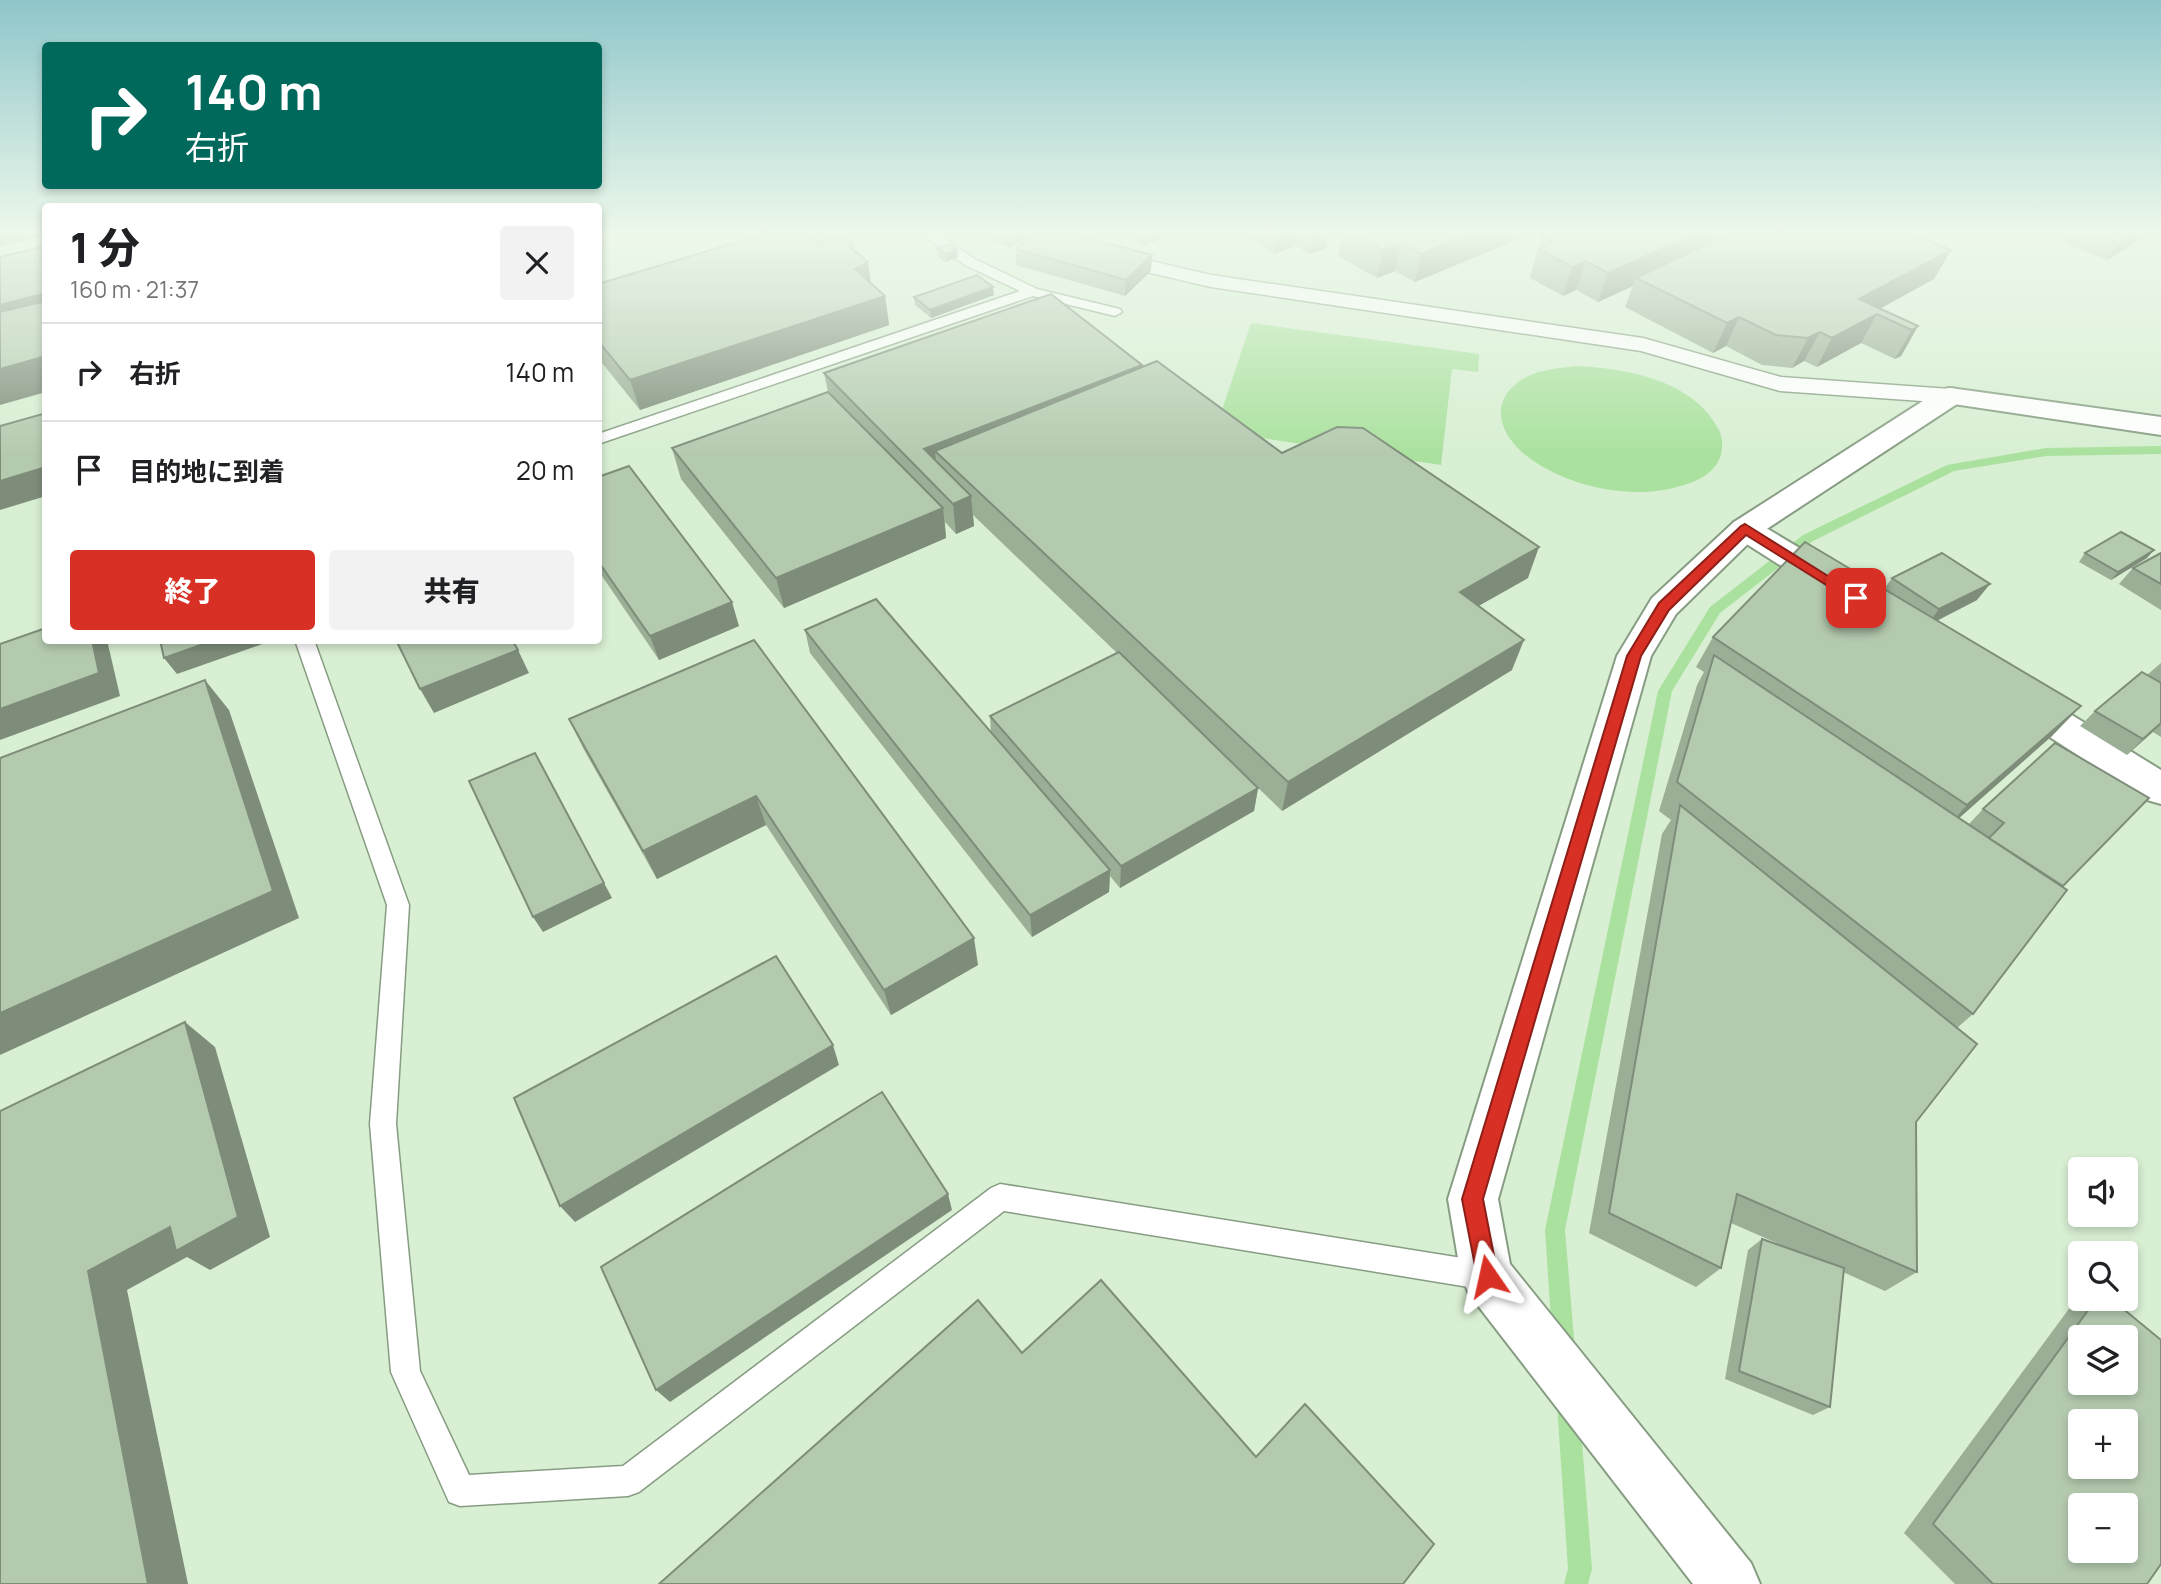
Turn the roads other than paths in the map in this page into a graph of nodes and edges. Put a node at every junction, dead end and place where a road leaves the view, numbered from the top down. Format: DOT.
graph roads {
  1 [pos="985,308"];
  2 [pos="1098,308"];
  3 [pos="1393,308"];
  4 [pos="1115,312"];
  5 [pos="1950,396"];
  6 [pos="2161,426"];
  7 [pos="602,438"];
  8 [pos="1754,534"];
  9 [pos="1858,599"];
  10 [pos="305,644"];
  11 [pos="1996,686"];
  12 [pos="2156,780"];
  13 [pos="1488,1276"];
  14 [pos="1730,1584"];
  1 -- 7 [label="lane"];
  2 -- 4 [label="lane"];
  3 -- 5 [label="street"];
  5 -- 6 [label="street"];
  5 -- 8 [label="street"];
  8 -- 9 [label="street"];
  8 -- 13 [label="street"];
  10 -- 13 [label="lane"];
  11 -- 12 [label="street"];
  13 -- 14 [label="street"];
}
